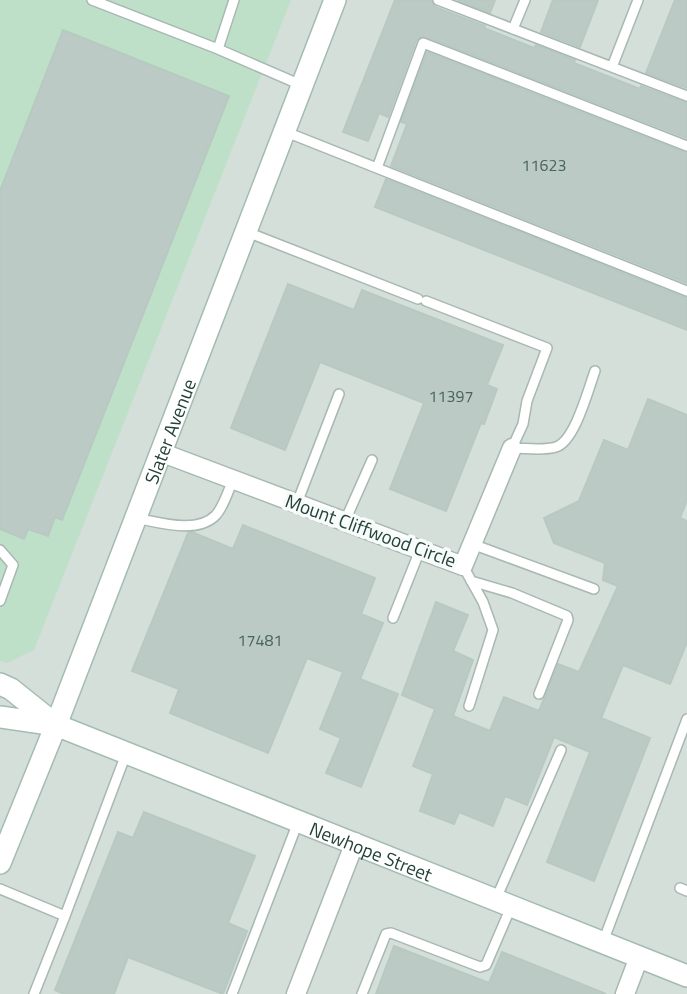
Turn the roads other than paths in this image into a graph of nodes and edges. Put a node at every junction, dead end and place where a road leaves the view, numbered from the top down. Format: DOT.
graph roads {
  1 [pos="92,0"];
  2 [pos="234,0"];
  3 [pos="335,0"];
  4 [pos="438,0"];
  5 [pos="524,0"];
  6 [pos="638,0"];
  7 [pos="513,29"];
  8 [pos="218,49"];
  9 [pos="612,67"];
  10 [pos="302,85"];
  11 [pos="687,96"];
  12 [pos="284,131"];
  13 [pos="687,146"];
  14 [pos="377,168"];
  15 [pos="246,231"];
  16 [pos="687,291"];
  17 [pos="595,371"];
  18 [pos="338,394"];
  19 [pos="512,448"];
  20 [pos="160,452"];
  21 [pos="372,460"];
  22 [pos="233,480"];
  23 [pos="297,503"];
  24 [pos="135,518"];
  25 [pos="345,521"];
  26 [pos="472,544"];
  27 [pos="0,550"];
  28 [pos="420,550"];
  29 [pos="467,573"];
  30 [pos="594,589"];
  31 [pos="0,601"];
  32 [pos="393,618"];
  33 [pos="0,684"];
  34 [pos="539,694"];
  35 [pos="469,706"];
  36 [pos="0,717"];
  37 [pos="687,719"];
  38 [pos="56,725"];
  39 [pos="561,750"];
  40 [pos="126,754"];
  41 [pos="298,820"];
  42 [pos="355,842"];
  43 [pos="0,863"];
  44 [pos="0,888"];
  45 [pos="504,902"];
  46 [pos="65,916"];
  47 [pos="603,942"];
  48 [pos="639,957"];
  49 [pos="687,976"];
  50 [pos="34,994"];
  51 [pos="232,994"];
  52 [pos="296,994"];
  53 [pos="362,994"];
  54 [pos="625,994"];
  1 -- 8 [label="lane"];
  2 -- 8 [label="lane"];
  3 -- 10 [label="main road, Slater Avenue"];
  4 -- 7 [label="lane"];
  5 -- 7 [label="lane"];
  6 -- 9 [label="lane"];
  7 -- 9 [label="lane"];
  8 -- 10 [label="lane"];
  9 -- 11 [label="lane"];
  10 -- 12 [label="main road, Slater Avenue"];
  12 -- 14 [label="lane"];
  12 -- 15 [label="main road, Slater Avenue"];
  13 -- 14 [label="lane"];
  14 -- 16 [label="lane"];
  15 -- 19 [label="lane"];
  15 -- 20 [label="main road, Slater Avenue"];
  17 -- 19 [label="lane"];
  18 -- 23 [label="lane"];
  19 -- 26 [label="street, Mount Cliffwood Circle"];
  20 -- 22 [label="street, Mount Cliffwood Circle"];
  20 -- 24 [label="main road, Slater Avenue"];
  21 -- 25 [label="lane"];
  22 -- 23 [label="street, Mount Cliffwood Circle"];
  22 -- 24 [label="lane"];
  23 -- 25 [label="street, Mount Cliffwood Circle"];
  24 -- 38 [label="main road, Slater Avenue"];
  25 -- 28 [label="street, Mount Cliffwood Circle"];
  26 -- 29 [label="street, Mount Cliffwood Circle"];
  26 -- 30 [label="lane"];
  27 -- 31 [label="lane"];
  28 -- 29 [label="street, Mount Cliffwood Circle"];
  28 -- 32 [label="lane"];
  29 -- 34 [label="lane"];
  29 -- 35 [label="lane"];
  33 -- 38 [label="main road, Newhope Street"];
  36 -- 38 [label="main road, Newhope Street"];
  37 -- 47 [label="lane"];
  38 -- 40 [label="main road, Newhope Street"];
  38 -- 43 [label="main road, Slater Avenue"];
  39 -- 45 [label="lane"];
  40 -- 41 [label="main road, Newhope Street"];
  40 -- 46 [label="lane"];
  41 -- 42 [label="main road, Newhope Street"];
  41 -- 51 [label="lane"];
  42 -- 45 [label="main road, Newhope Street"];
  42 -- 52 [label="street"];
  44 -- 46 [label="lane"];
  45 -- 47 [label="main road, Newhope Street"];
  45 -- 53 [label="lane"];
  46 -- 50 [label="lane"];
  47 -- 48 [label="main road, Newhope Street"];
  48 -- 49 [label="main road, Newhope Street"];
  48 -- 54 [label="street"];
}
